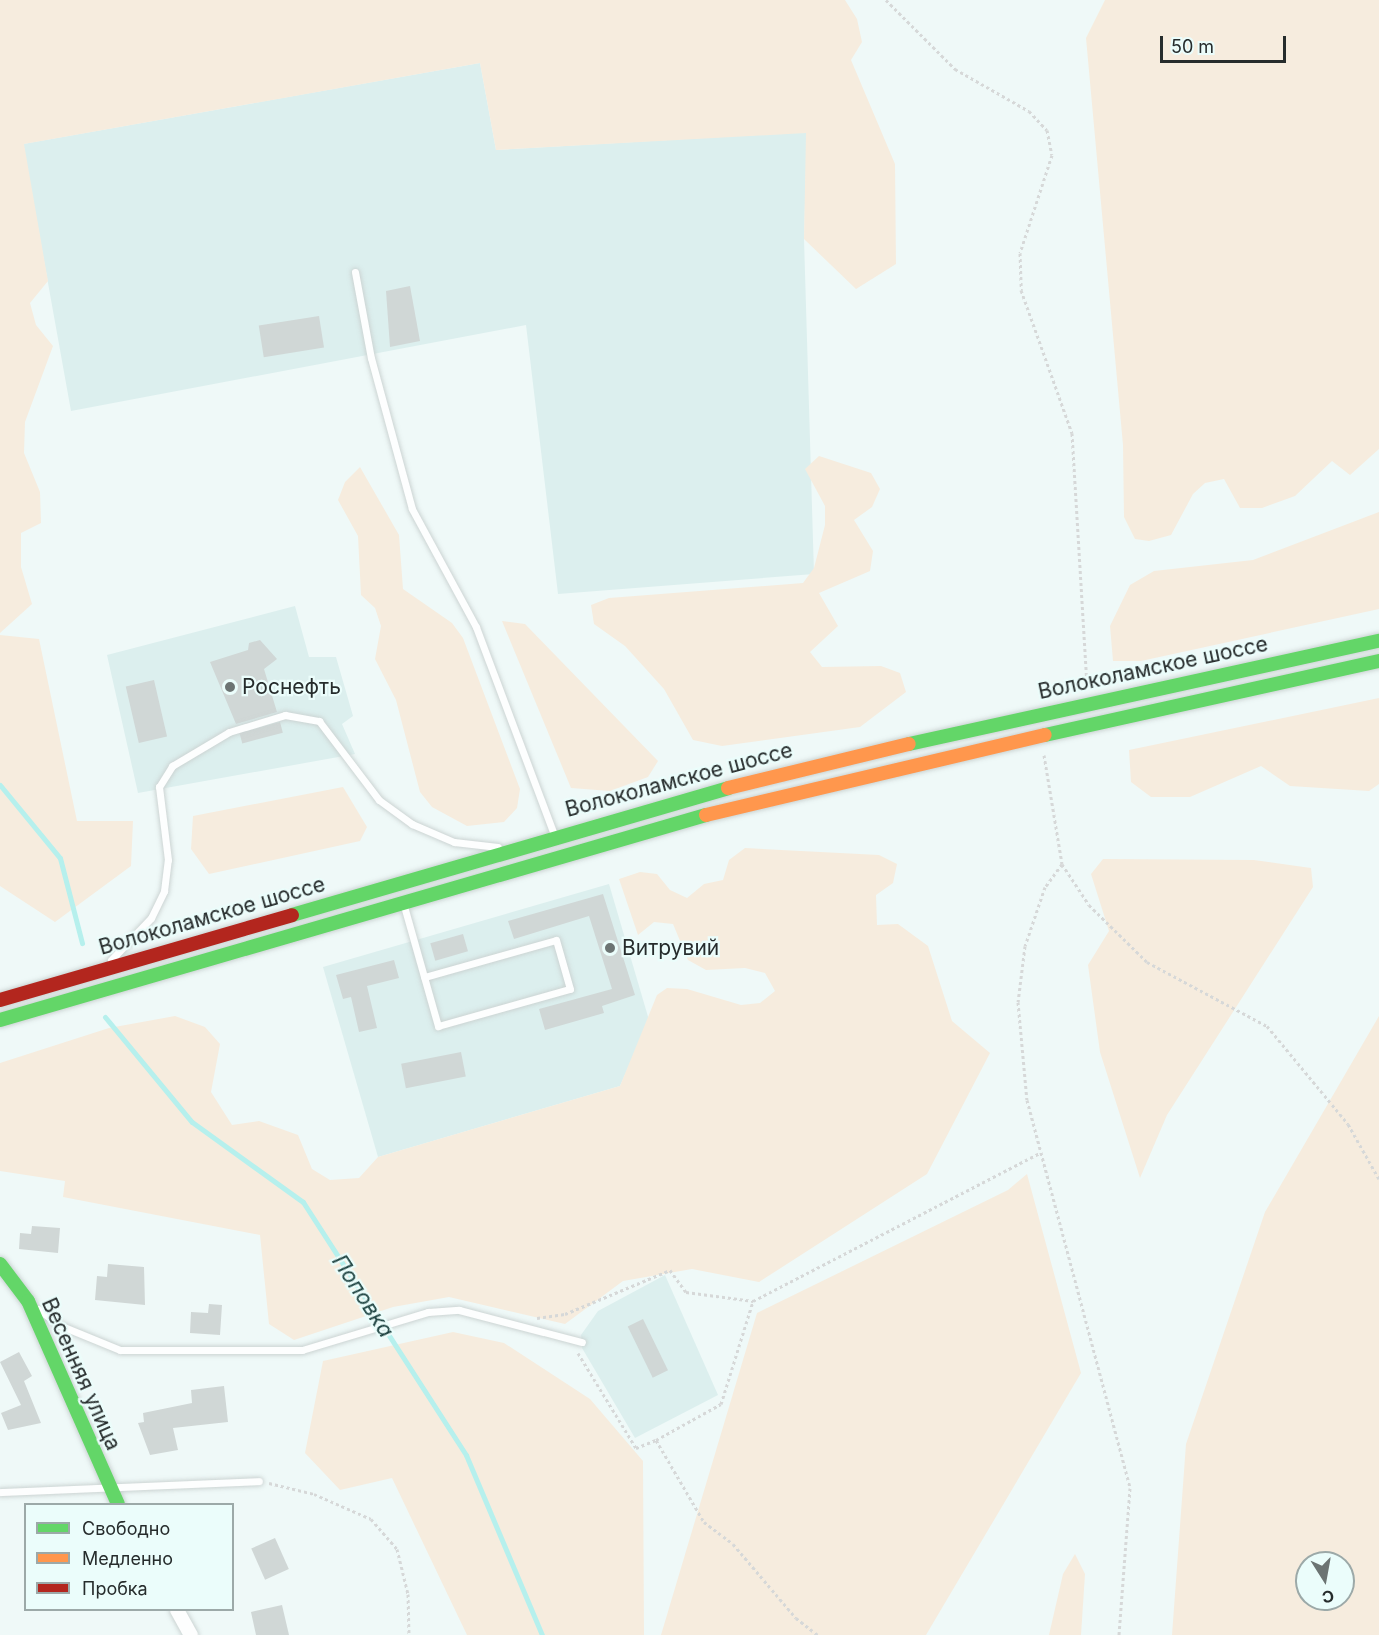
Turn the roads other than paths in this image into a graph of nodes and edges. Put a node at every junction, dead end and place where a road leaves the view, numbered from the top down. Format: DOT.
graph roads {
  1 [pos="356,272"];
  2 [pos="1379,641"];
  3 [pos="1379,661"];
  4 [pos="555,836"];
  5 [pos="512,849"];
  6 [pos="560,855"];
  7 [pos="403,901"];
  8 [pos="92,973"];
  9 [pos="424,977"];
  10 [pos="0,1000"];
  11 [pos="0,1020"];
  12 [pos="0,1264"];
  13 [pos="28,1301"];
  14 [pos="582,1342"];
  15 [pos="259,1481"];
  16 [pos="107,1484"];
  17 [pos="0,1491"];
  18 [pos="117,1503"];
  19 [pos="178,1611"];
  20 [pos="191,1635"];
  1 -- 4 [label="lane"];
  2 -- 4 [label="main road, Волоколамское шоссе"];
  3 -- 6 [label="main road, Волоколамское шоссе"];
  4 -- 5 [label="main road, Волоколамское шоссе"];
  4 -- 6 [label="lane"];
  5 -- 8 [label="main road, Волоколамское шоссе"];
  5 -- 8 [label="lane"];
  6 -- 7 [label="main road, Волоколамское шоссе"];
  7 -- 9 [label="lane"];
  7 -- 11 [label="main road, Волоколамское шоссе"];
  8 -- 10 [label="main road, Волоколамское шоссе"];
  9 -- 9 [label="lane"];
  12 -- 13 [label="main road, Весенняя улица"];
  13 -- 14 [label="lane"];
  13 -- 16 [label="main road, Весенняя улица"];
  15 -- 16 [label="lane"];
  16 -- 17 [label="lane"];
  16 -- 18 [label="main road, Весенняя улица"];
  19 -- 20 [label="street"];
}
